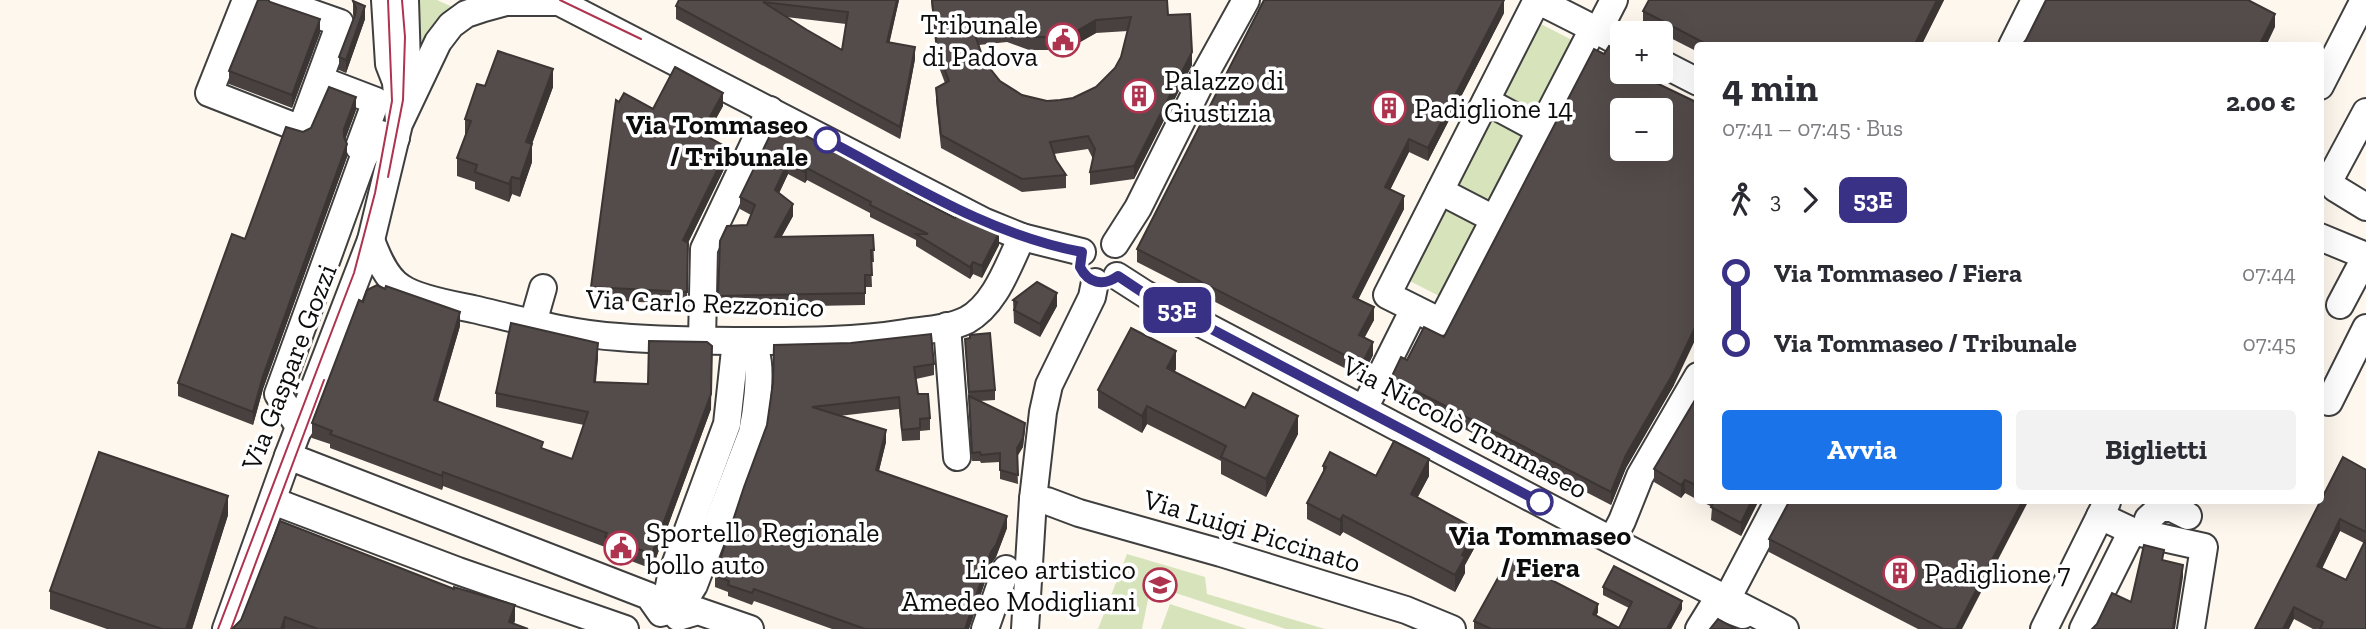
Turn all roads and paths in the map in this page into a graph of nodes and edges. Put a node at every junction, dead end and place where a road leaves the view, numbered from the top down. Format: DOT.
graph roads {
  1 [pos="246,0"];
  2 [pos="275,0"];
  3 [pos="385,0"];
  4 [pos="405,0"];
  5 [pos="1246,0"];
  6 [pos="1614,0"];
  7 [pos="2035,0"];
  8 [pos="2364,0"];
  9 [pos="1595,30"];
  10 [pos="1610,38"];
  11 [pos="2014,42"];
  12 [pos="2355,44"];
  13 [pos="1673,69"];
  14 [pos="320,80"];
  15 [pos="1694,80"];
  16 [pos="2324,81"];
  17 [pos="396,82"];
  18 [pos="1486,101"];
  19 [pos="770,110"];
  20 [pos="2366,112"];
  21 [pos="1540,130"];
  22 [pos="398,131"];
  23 [pos="1440,191"];
  24 [pos="2366,206"];
  25 [pos="1494,219"];
  26 [pos="1022,237"];
  27 [pos="2324,239"];
  28 [pos="371,240"];
  29 [pos="1115,244"];
  30 [pos="1082,252"];
  31 [pos="330,256"];
  32 [pos="2366,256"];
  33 [pos="1106,279"];
  34 [pos="543,288"];
  35 [pos="2340,305"];
  36 [pos="1415,309"];
  37 [pos="533,323"];
  38 [pos="947,326"];
  39 [pos="2366,328"];
  40 [pos="702,341"];
  41 [pos="745,341"];
  42 [pos="1694,383"];
  43 [pos="2329,402"];
  44 [pos="1364,409"];
  45 [pos="300,428"];
  46 [pos="288,456"];
  47 [pos="957,457"];
  48 [pos="1034,499"];
  49 [pos="273,501"];
  50 [pos="1777,504"];
  51 [pos="2104,508"];
  52 [pos="2188,516"];
  53 [pos="473,528"];
  54 [pos="2138,532"];
  55 [pos="1612,540"];
  56 [pos="1006,569"];
  57 [pos="458,572"];
  58 [pos="1727,600"];
  59 [pos="1756,614"];
  60 [pos="669,619"];
  61 [pos="226,629"];
  62 [pos="625,629"];
  63 [pos="750,629"];
  64 [pos="985,629"];
  65 [pos="1025,629"];
  66 [pos="1452,629"];
  67 [pos="1699,629"];
  68 [pos="1785,629"];
  69 [pos="2044,629"];
  70 [pos="2083,629"];
  71 [pos="2191,629"];
  1 -- 14 [label="street"];
  2 -- 14 [label="street"];
  3 -- 17 [label="street, Via Gaspare Gozzi"];
  4 -- 17 [label="street, Via Gaspare Gozzi"];
  5 -- 29 [label="street"];
  6 -- 9 [label="street"];
  7 -- 11 [label="street"];
  8 -- 12 [label="street"];
  9 -- 10 [label="street"];
  9 -- 18 [label="street"];
  9 -- 21 [label="street"];
  12 -- 16 [label="street"];
  13 -- 15 [label="street"];
  14 -- 31 [label="street"];
  17 -- 22 [label="street, Via Gaspare Gozzi"];
  18 -- 21 [label="street"];
  18 -- 23 [label="street"];
  19 -- 22 [label="street, Via Gaspare Gozzi"];
  19 -- 26 [label="street"];
  19 -- 40 [label="street"];
  20 -- 24 [label="street"];
  21 -- 25 [label="street"];
  22 -- 28 [label="street, Via Gaspare Gozzi"];
  22 -- 31 [label="street"];
  23 -- 25 [label="street"];
  23 -- 36 [label="street"];
  25 -- 36 [label="street"];
  26 -- 30 [label="street"];
  26 -- 38 [label="street, Via Carlo Rezzonico"];
  27 -- 32 [label="street"];
  28 -- 37 [label="street, Via Carlo Rezzonico"];
  28 -- 45 [label="street, Via Gaspare Gozzi"];
  29 -- 30 [label="street"];
  29 -- 33 [label="street"];
  30 -- 33 [label="street"];
  31 -- 45 [label="street"];
  32 -- 35 [label="street"];
  33 -- 44 [label="street, Via Niccolò Tommaseo"];
  33 -- 48 [label="street"];
  34 -- 37 [label="street"];
  36 -- 44 [label="street"];
  37 -- 40 [label="street, Via Carlo Rezzonico"];
  38 -- 41 [label="street, Via Carlo Rezzonico"];
  38 -- 47 [label="street"];
  39 -- 43 [label="street"];
  40 -- 41 [label="street, Via Carlo Rezzonico"];
  41 -- 60 [label="street"];
  42 -- 55 [label="street"];
  44 -- 55 [label="street, Via Niccolò Tommaseo"];
  45 -- 46 [label="street, Via Gaspare Gozzi"];
  46 -- 49 [label="street, Via Gaspare Gozzi"];
  46 -- 53 [label="street"];
  48 -- 65 [label="street"];
  48 -- 66 [label="street, Via Luigi Piccinato"];
  49 -- 57 [label="street"];
  49 -- 61 [label="street, Via Gaspare Gozzi"];
  50 -- 58 [label="street"];
  51 -- 54 [label="street"];
  51 -- 69 [label="street"];
  52 -- 54 [label="street"];
  53 -- 57 [label="street"];
  53 -- 60 [label="street"];
  54 -- 70 [label="street"];
  54 -- 71 [label="street"];
  55 -- 58 [label="street, Via Niccolò Tommaseo"];
  56 -- 64 [label="street"];
  57 -- 62 [label="street"];
  58 -- 59 [label="street, Via Niccolò Tommaseo"];
  59 -- 67 [label="street"];
  59 -- 68 [label="street, Via Niccolò Tommaseo"];
  60 -- 63 [label="street"];
}
